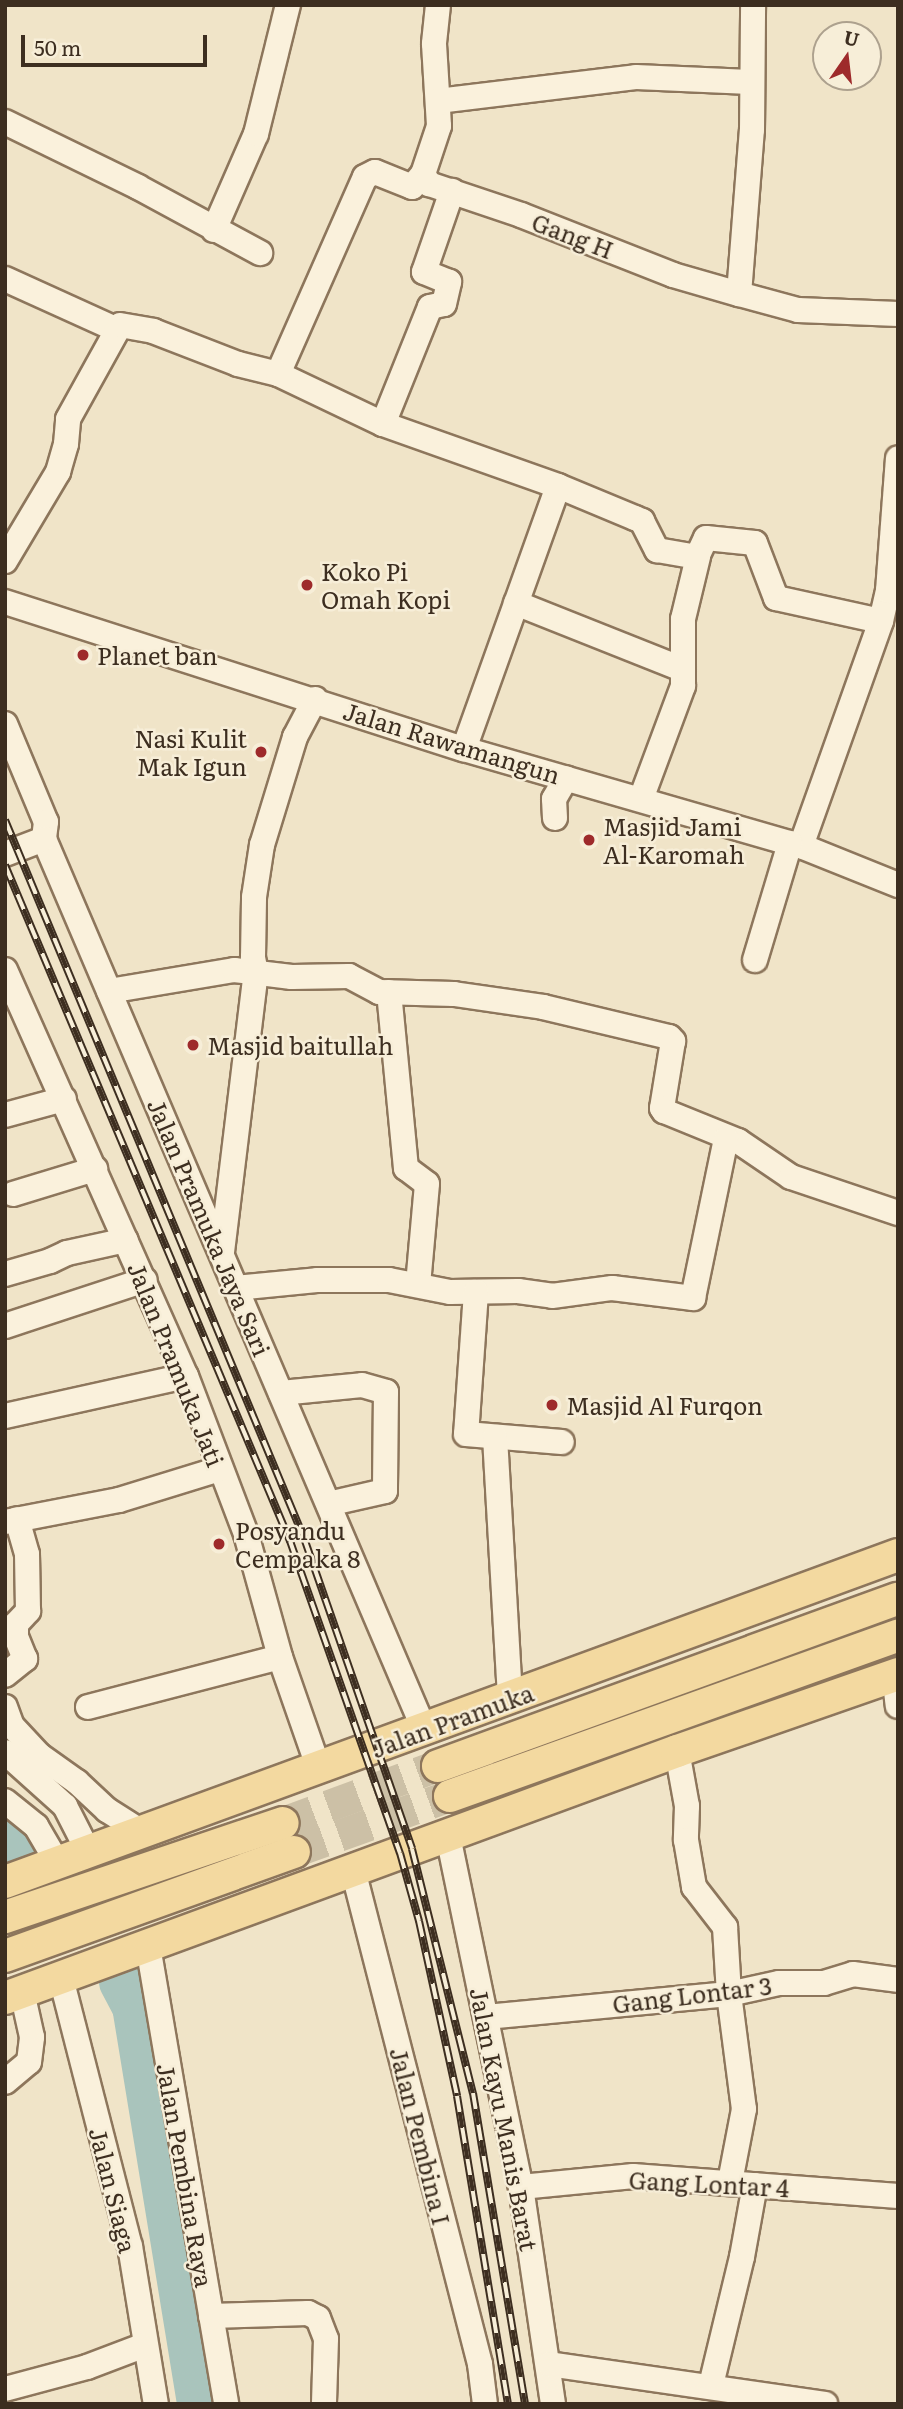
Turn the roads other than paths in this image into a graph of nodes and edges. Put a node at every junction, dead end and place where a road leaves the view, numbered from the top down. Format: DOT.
graph roads {
  1 [pos="288,5"];
  2 [pos="438,5"];
  3 [pos="753,5"];
  4 [pos="750,82"];
  5 [pos="438,102"];
  6 [pos="5,122"];
  7 [pos="423,174"];
  8 [pos="452,191"];
  9 [pos="214,230"];
  10 [pos="260,253"];
  11 [pos="5,279"];
  12 [pos="739,294"];
  13 [pos="898,314"];
  14 [pos="115,330"];
  15 [pos="278,374"];
  16 [pos="383,424"];
  17 [pos="898,458"];
  18 [pos="558,486"];
  19 [pos="698,557"];
  20 [pos="5,561"];
  21 [pos="893,591"];
  22 [pos="5,602"];
  23 [pos="516,603"];
  24 [pos="881,621"];
  25 [pos="682,669"];
  26 [pos="315,699"];
  27 [pos="5,724"];
  28 [pos="464,749"];
  29 [pos="566,778"];
  30 [pos="641,799"];
  31 [pos="555,818"];
  32 [pos="44,839"];
  33 [pos="796,845"];
  34 [pos="5,854"];
  35 [pos="898,885"];
  36 [pos="755,960"];
  37 [pos="5,970"];
  38 [pos="256,973"];
  39 [pos="109,991"];
  40 [pos="389,992"];
  41 [pos="64,1099"];
  42 [pos="5,1115"];
  43 [pos="726,1138"];
  44 [pos="95,1169"];
  45 [pos="13,1194"];
  46 [pos="898,1213"];
  47 [pos="125,1240"];
  48 [pos="222,1255"];
  49 [pos="5,1274"];
  50 [pos="145,1280"];
  51 [pos="418,1284"];
  52 [pos="236,1288"];
  53 [pos="476,1292"];
  54 [pos="5,1326"];
  55 [pos="186,1377"];
  56 [pos="281,1393"];
  57 [pos="5,1416"];
  58 [pos="495,1437"];
  59 [pos="562,1442"];
  60 [pos="220,1469"];
  61 [pos="328,1504"];
  62 [pos="11,1521"];
  63 [pos="898,1555"];
  64 [pos="898,1580"];
  65 [pos="885,1604"];
  66 [pos="898,1636"];
  67 [pos="864,1648"];
  68 [pos="281,1657"];
  69 [pos="896,1667"];
  70 [pos="5,1675"];
  71 [pos="510,1699"];
  72 [pos="898,1706"];
  73 [pos="5,1707"];
  74 [pos="88,1707"];
  75 [pos="424,1729"];
  76 [pos="677,1751"];
  77 [pos="5,1752"];
  78 [pos="438,1766"];
  79 [pos="319,1769"];
  80 [pos="450,1796"];
  81 [pos="5,1801"];
  82 [pos="283,1823"];
  83 [pos="142,1832"];
  84 [pos="448,1836"];
  85 [pos="88,1851"];
  86 [pos="294,1853"];
  87 [pos="54,1864"];
  88 [pos="353,1870"];
  89 [pos="8,1881"];
  90 [pos="5,1917"];
  91 [pos="138,1950"];
  92 [pos="5,1956"];
  93 [pos="71,1974"];
  94 [pos="898,1980"];
  95 [pos="729,1994"];
  96 [pos="13,1995"];
  97 [pos="486,2017"];
  98 [pos="5,2081"];
  99 [pos="730,2182"];
  100 [pos="755,2185"];
  101 [pos="521,2187"];
  102 [pos="898,2196"];
  103 [pos="211,2316"];
  104 [pos="145,2345"];
  105 [pos="550,2364"];
  106 [pos="711,2385"];
  107 [pos="5,2389"];
  108 [pos="156,2404"];
  109 [pos="226,2404"];
  110 [pos="324,2404"];
  111 [pos="485,2404"];
  112 [pos="553,2404"];
  113 [pos="825,2404"];
  1 -- 9 [label="street"];
  2 -- 5 [label="street"];
  3 -- 4 [label="street"];
  4 -- 5 [label="street"];
  4 -- 12 [label="street"];
  5 -- 7 [label="street"];
  6 -- 9 [label="street"];
  7 -- 8 [label="street, Gang H"];
  7 -- 15 [label="street"];
  8 -- 12 [label="street, Gang H"];
  8 -- 16 [label="street"];
  9 -- 10 [label="street"];
  11 -- 14 [label="street"];
  12 -- 13 [label="street, Gang H"];
  14 -- 15 [label="street"];
  14 -- 20 [label="street"];
  15 -- 16 [label="street"];
  16 -- 18 [label="street"];
  17 -- 21 [label="street"];
  18 -- 19 [label="street"];
  18 -- 23 [label="street"];
  19 -- 24 [label="street"];
  19 -- 25 [label="street"];
  21 -- 24 [label="street"];
  22 -- 26 [label="street, Jalan Rawamangun"];
  23 -- 25 [label="street"];
  23 -- 28 [label="street"];
  24 -- 33 [label="street"];
  25 -- 30 [label="street"];
  26 -- 28 [label="street, Jalan Rawamangun"];
  26 -- 38 [label="street"];
  27 -- 32 [label="street, Jalan Pramuka Jaya Sari"];
  28 -- 29 [label="street, Jalan Rawamangun"];
  29 -- 30 [label="street, Jalan Rawamangun"];
  29 -- 31 [label="street"];
  30 -- 33 [label="street, Jalan Rawamangun"];
  32 -- 34 [label="street"];
  32 -- 39 [label="street, Jalan Pramuka Jaya Sari"];
  33 -- 35 [label="street, Jalan Rawamangun"];
  33 -- 36 [label="street"];
  37 -- 41 [label="street, Jalan Pramuka Jati"];
  38 -- 39 [label="street"];
  38 -- 40 [label="street"];
  38 -- 48 [label="street"];
  39 -- 48 [label="street, Jalan Pramuka Jaya Sari"];
  40 -- 43 [label="street"];
  40 -- 51 [label="street"];
  41 -- 42 [label="street"];
  41 -- 44 [label="street, Jalan Pramuka Jati"];
  43 -- 46 [label="street"];
  43 -- 53 [label="street"];
  44 -- 45 [label="street"];
  44 -- 47 [label="street, Jalan Pramuka Jati"];
  47 -- 49 [label="street"];
  47 -- 50 [label="street, Jalan Pramuka Jati"];
  48 -- 52 [label="street, Jalan Pramuka Jaya Sari"];
  50 -- 54 [label="street"];
  50 -- 55 [label="street, Jalan Pramuka Jati"];
  51 -- 52 [label="street"];
  51 -- 53 [label="street"];
  52 -- 56 [label="street, Jalan Pramuka Jaya Sari"];
  53 -- 58 [label="street"];
  55 -- 57 [label="street"];
  55 -- 60 [label="street, Jalan Pramuka Jati"];
  56 -- 61 [label="street, Jalan Pramuka Jaya Sari"];
  56 -- 61 [label="street"];
  58 -- 59 [label="street"];
  58 -- 71 [label="street"];
  60 -- 62 [label="street"];
  60 -- 68 [label="street, Jalan Pramuka Jati"];
  61 -- 75 [label="street, Jalan Pramuka Jaya Sari"];
  62 -- 70 [label="street"];
  63 -- 71 [label="main road, Jalan Pramuka"];
  64 -- 65 [label="main road"];
  65 -- 78 [label="main road, Jalan Pramuka"];
  66 -- 67 [label="main road"];
  67 -- 69 [label="main road"];
  67 -- 80 [label="main road"];
  68 -- 74 [label="street"];
  68 -- 79 [label="street, Jalan Pramuka Jati"];
  69 -- 72 [label="street"];
  69 -- 76 [label="main road"];
  71 -- 75 [label="main road, Jalan Pramuka"];
  73 -- 83 [label="street"];
  75 -- 79 [label="main road, Jalan Pramuka"];
  76 -- 84 [label="main road"];
  76 -- 95 [label="street"];
  77 -- 85 [label="street"];
  79 -- 83 [label="main road, Jalan Pramuka"];
  81 -- 87 [label="street"];
  82 -- 90 [label="main road"];
  83 -- 85 [label="main road, Jalan Pramuka"];
  84 -- 88 [label="main road"];
  84 -- 97 [label="street, Jalan Kayu Manis Barat"];
  85 -- 87 [label="main road, Jalan Pramuka"];
  86 -- 92 [label="main road"];
  87 -- 89 [label="main road, Jalan Pramuka"];
  88 -- 91 [label="main road"];
  88 -- 111 [label="street, Jalan Pembina I"];
  91 -- 93 [label="main road"];
  91 -- 103 [label="street, Jalan Pembina Raya"];
  93 -- 96 [label="main road"];
  93 -- 104 [label="street, Jalan Siaga"];
  94 -- 95 [label="street, Gang Lontar 3"];
  95 -- 97 [label="street, Gang Lontar 3"];
  95 -- 99 [label="street"];
  96 -- 98 [label="street"];
  97 -- 101 [label="street, Jalan Kayu Manis Barat"];
  99 -- 100 [label="street, Gang Lontar 4"];
  99 -- 101 [label="street, Gang Lontar 4"];
  100 -- 102 [label="street, Gang Lontar 4"];
  100 -- 106 [label="street"];
  101 -- 105 [label="street, Jalan Kayu Manis Barat"];
  103 -- 109 [label="street, Jalan Pembina Raya"];
  103 -- 110 [label="street"];
  104 -- 107 [label="street"];
  104 -- 108 [label="street, Jalan Siaga"];
  105 -- 106 [label="street"];
  105 -- 112 [label="street, Jalan Kayu Manis Barat"];
  106 -- 113 [label="street"];
}
